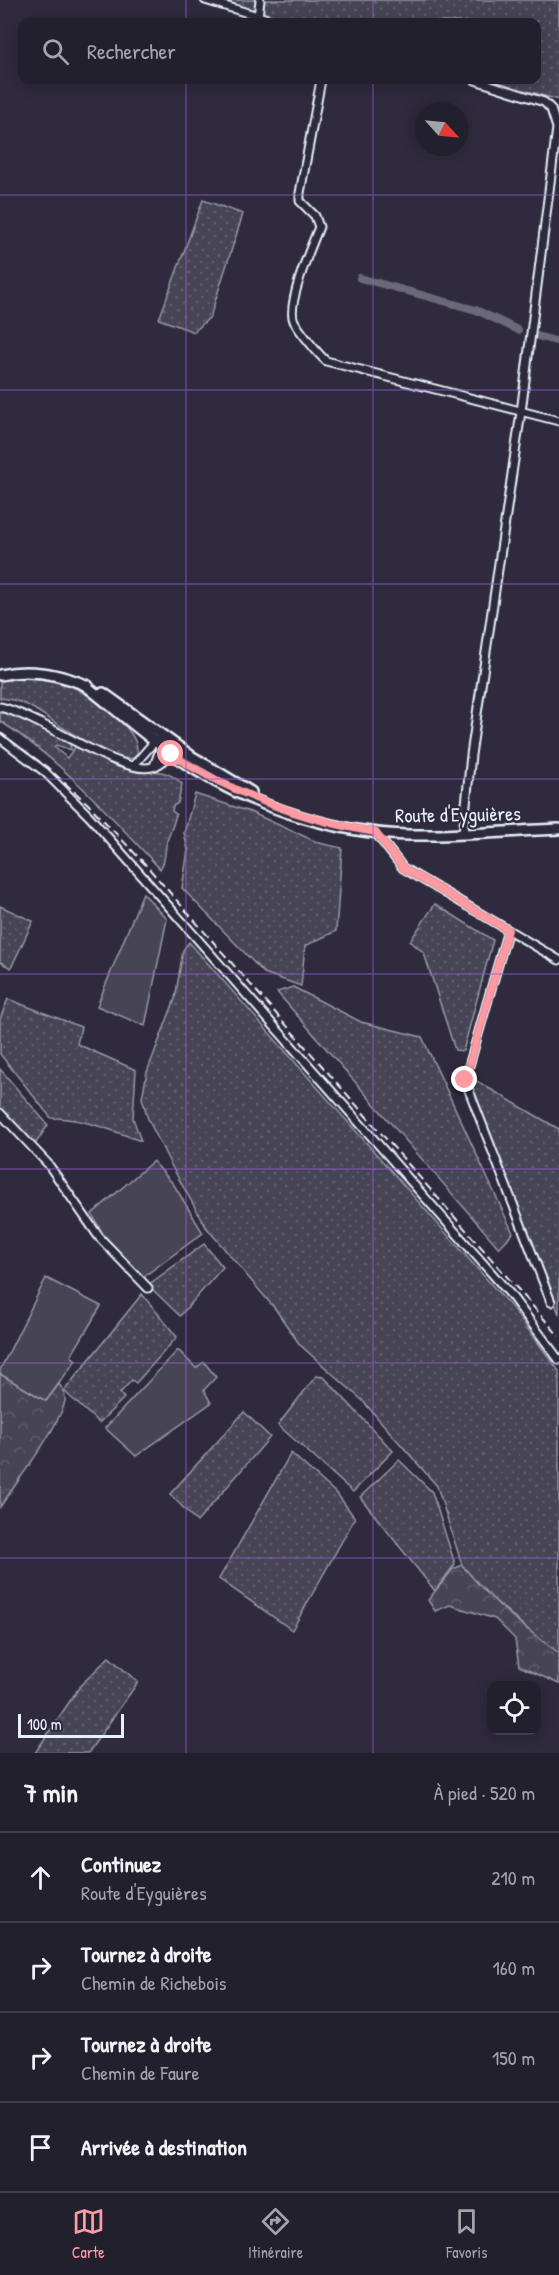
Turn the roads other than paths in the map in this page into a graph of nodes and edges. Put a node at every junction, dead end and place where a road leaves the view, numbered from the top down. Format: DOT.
graph roads {
  1 [pos="205,0"];
  2 [pos="260,0"];
  3 [pos="258,17"];
  4 [pos="262,18"];
  5 [pos="320,84"];
  6 [pos="489,84"];
  7 [pos="559,102"];
  8 [pos="551,109"];
  9 [pos="521,412"];
  10 [pos="559,421"];
  11 [pos="0,675"];
  12 [pos="0,707"];
  13 [pos="0,738"];
  14 [pos="160,741"];
  15 [pos="171,754"];
  16 [pos="134,765"];
  17 [pos="154,766"];
  18 [pos="289,812"];
  19 [pos="559,829"];
  20 [pos="375,832"];
  21 [pos="463,834"];
  22 [pos="508,930"];
  23 [pos="559,960"];
  24 [pos="0,1113"];
  25 [pos="148,1288"];
  26 [pos="551,1302"];
  27 [pos="559,1360"];
  1 -- 3 [label="street"];
  2 -- 3 [label="street"];
  3 -- 4 [label="street"];
  5 -- 9 [label="street"];
  6 -- 8 [label="street"];
  7 -- 8 [label="street"];
  8 -- 9 [label="street"];
  9 -- 10 [label="street"];
  9 -- 21 [label="street"];
  11 -- 14 [label="main road, Route d'Eyguières"];
  12 -- 16 [label="street"];
  13 -- 27 [label="street"];
  14 -- 15 [label="main road, Route d'Eyguières"];
  14 -- 16 [label="street"];
  14 -- 17 [label="street"];
  14 -- 18 [label="main road, Route d'Eyguières"];
  15 -- 17 [label="street"];
  15 -- 18 [label="main road, Route d'Eyguières"];
  16 -- 17 [label="street"];
  18 -- 20 [label="main road, Route d'Eyguières"];
  19 -- 21 [label="main road, Route d'Eyguières"];
  20 -- 21 [label="main road, Route d'Eyguières"];
  20 -- 22 [label="street"];
  22 -- 23 [label="street"];
  22 -- 26 [label="street"];
  24 -- 25 [label="street"];
}
